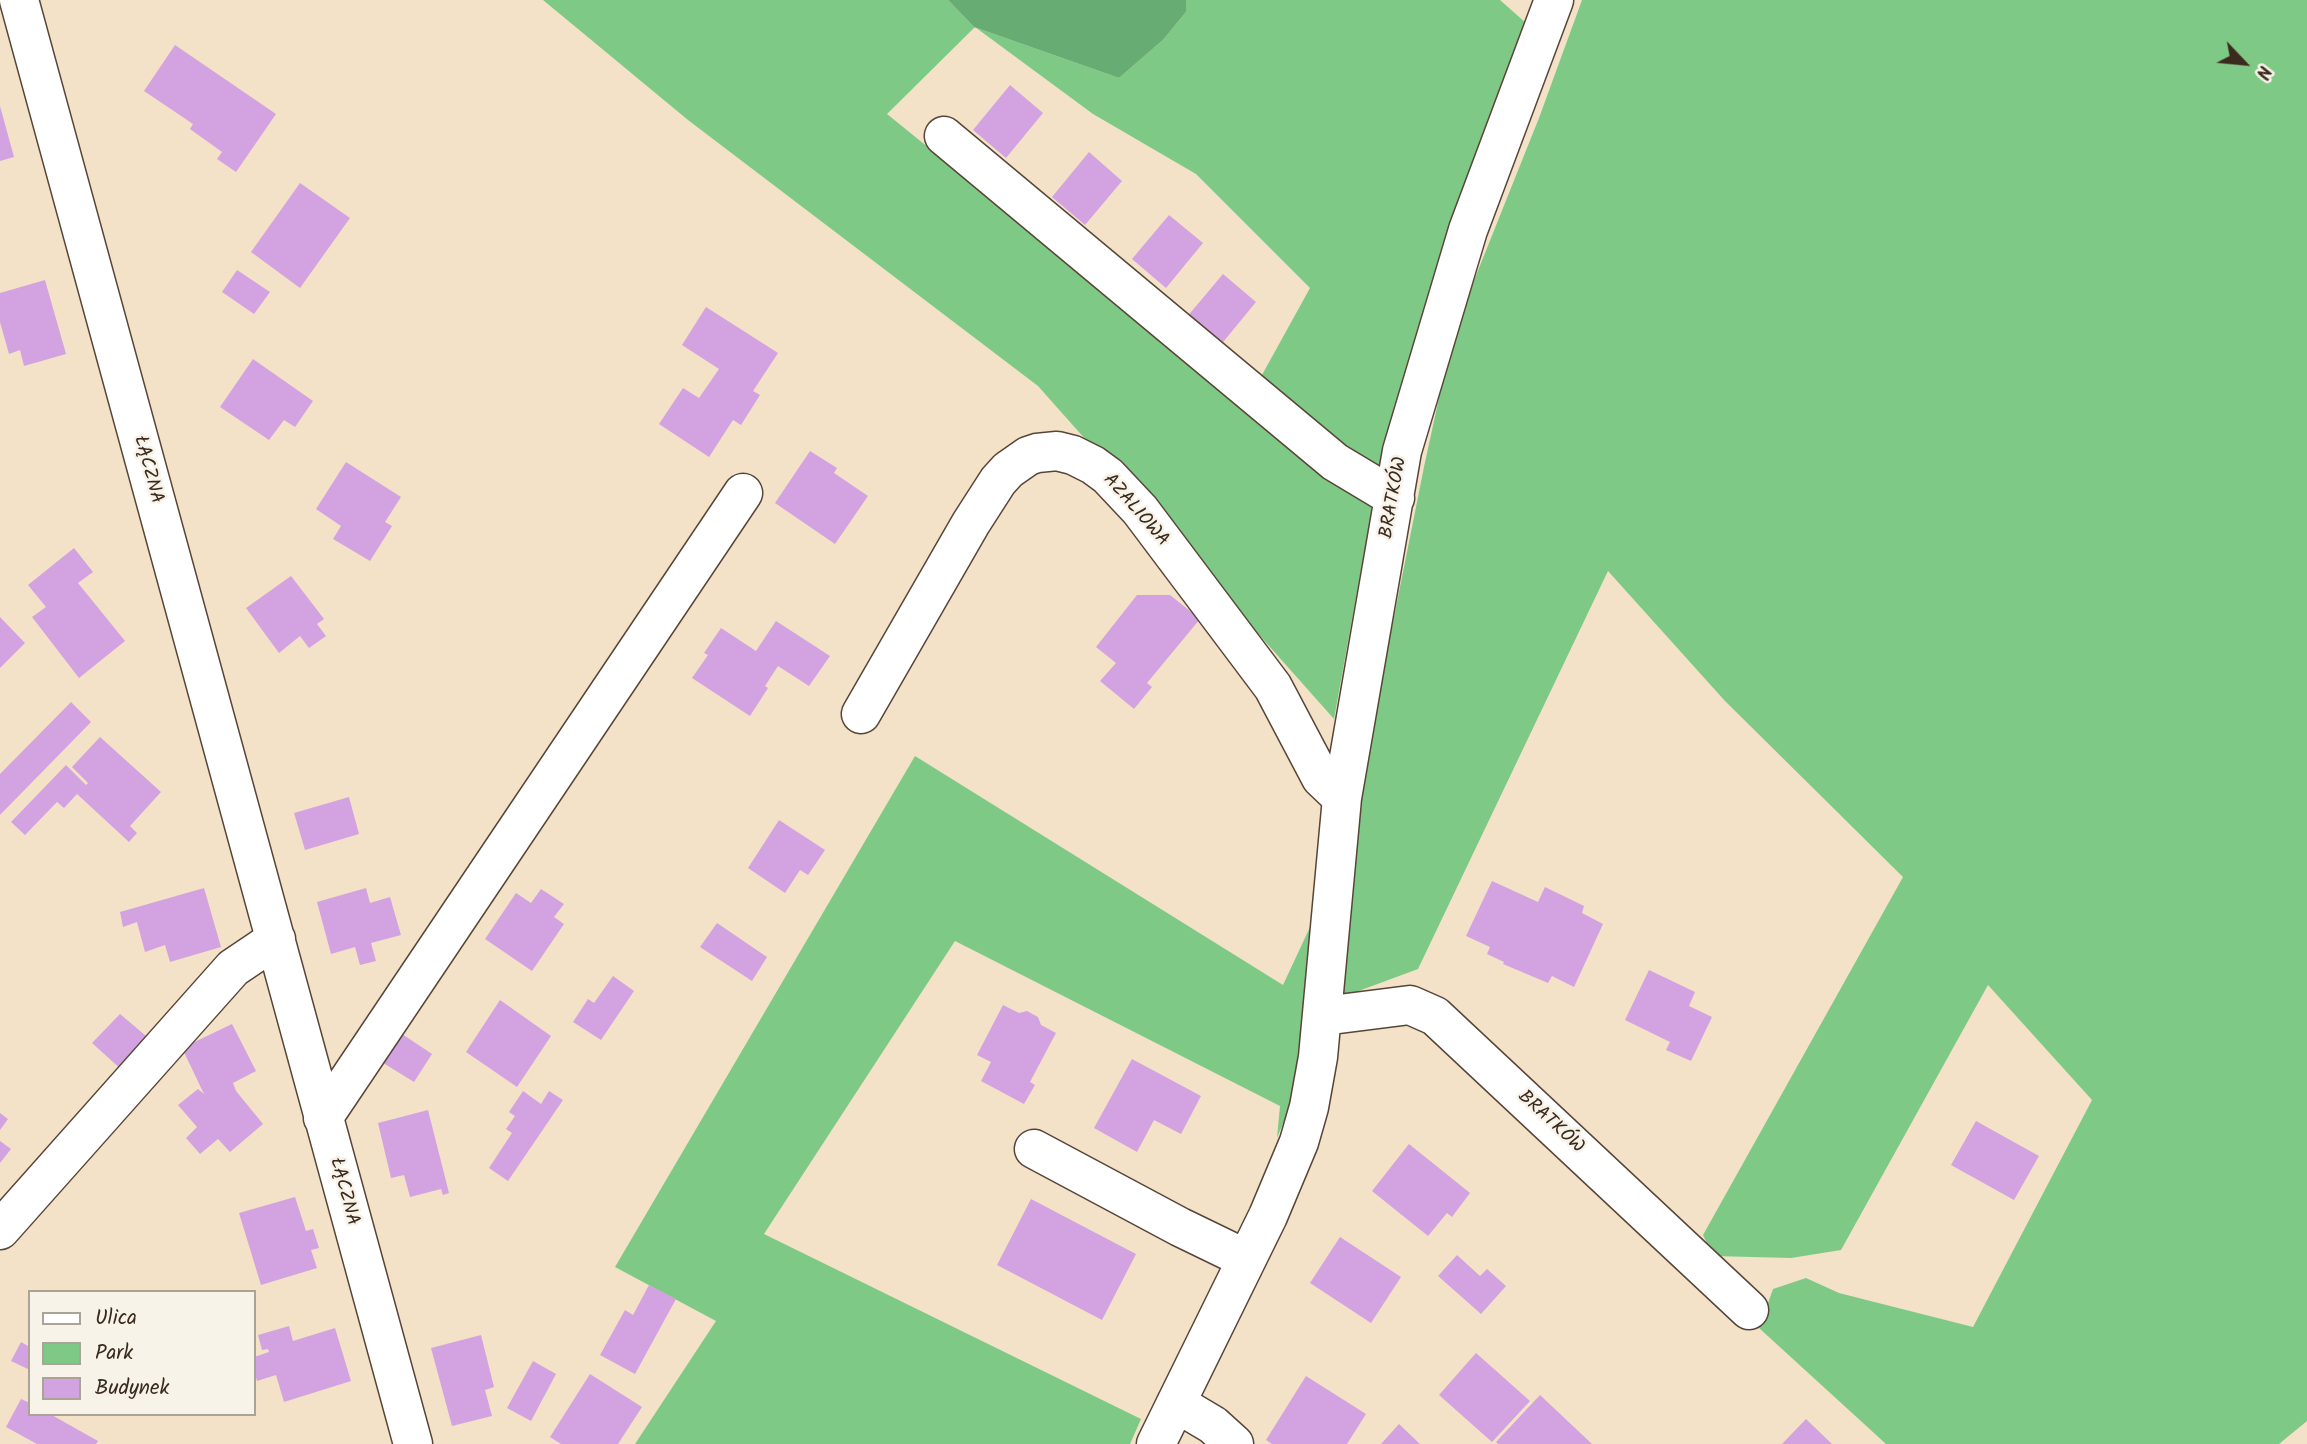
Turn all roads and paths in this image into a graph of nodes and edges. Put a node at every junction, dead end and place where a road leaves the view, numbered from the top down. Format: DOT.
graph roads {
  1 [pos="19,0"];
  2 [pos="1554,0"];
  3 [pos="944,136"];
  4 [pos="743,493"];
  5 [pos="1395,498"];
  6 [pos="861,714"];
  7 [pos="1342,798"];
  8 [pos="276,939"];
  9 [pos="1323,1016"];
  10 [pos="323,1118"];
  11 [pos="1034,1149"];
  12 [pos="0,1230"];
  13 [pos="1246,1259"];
  14 [pos="1749,1310"];
  15 [pos="1176,1403"];
  16 [pos="413,1444"];
  17 [pos="1156,1444"];
  18 [pos="1234,1444"];
  1 -- 8 [label="street, ŁĄCZNA"];
  2 -- 5 [label="street, BRATKÓW"];
  3 -- 5 [label="street"];
  4 -- 10 [label="street"];
  5 -- 7 [label="street, BRATKÓW"];
  6 -- 7 [label="street, AZALIOWA"];
  7 -- 9 [label="street, BRATKÓW"];
  8 -- 10 [label="street, ŁĄCZNA"];
  8 -- 12 [label="street"];
  9 -- 13 [label="street, BRATKÓW"];
  9 -- 14 [label="street, BRATKÓW"];
  10 -- 16 [label="street, ŁĄCZNA"];
  11 -- 13 [label="street"];
  13 -- 15 [label="street, BRATKÓW"];
  15 -- 17 [label="street, BRATKÓW"];
  15 -- 18 [label="street"];
}
